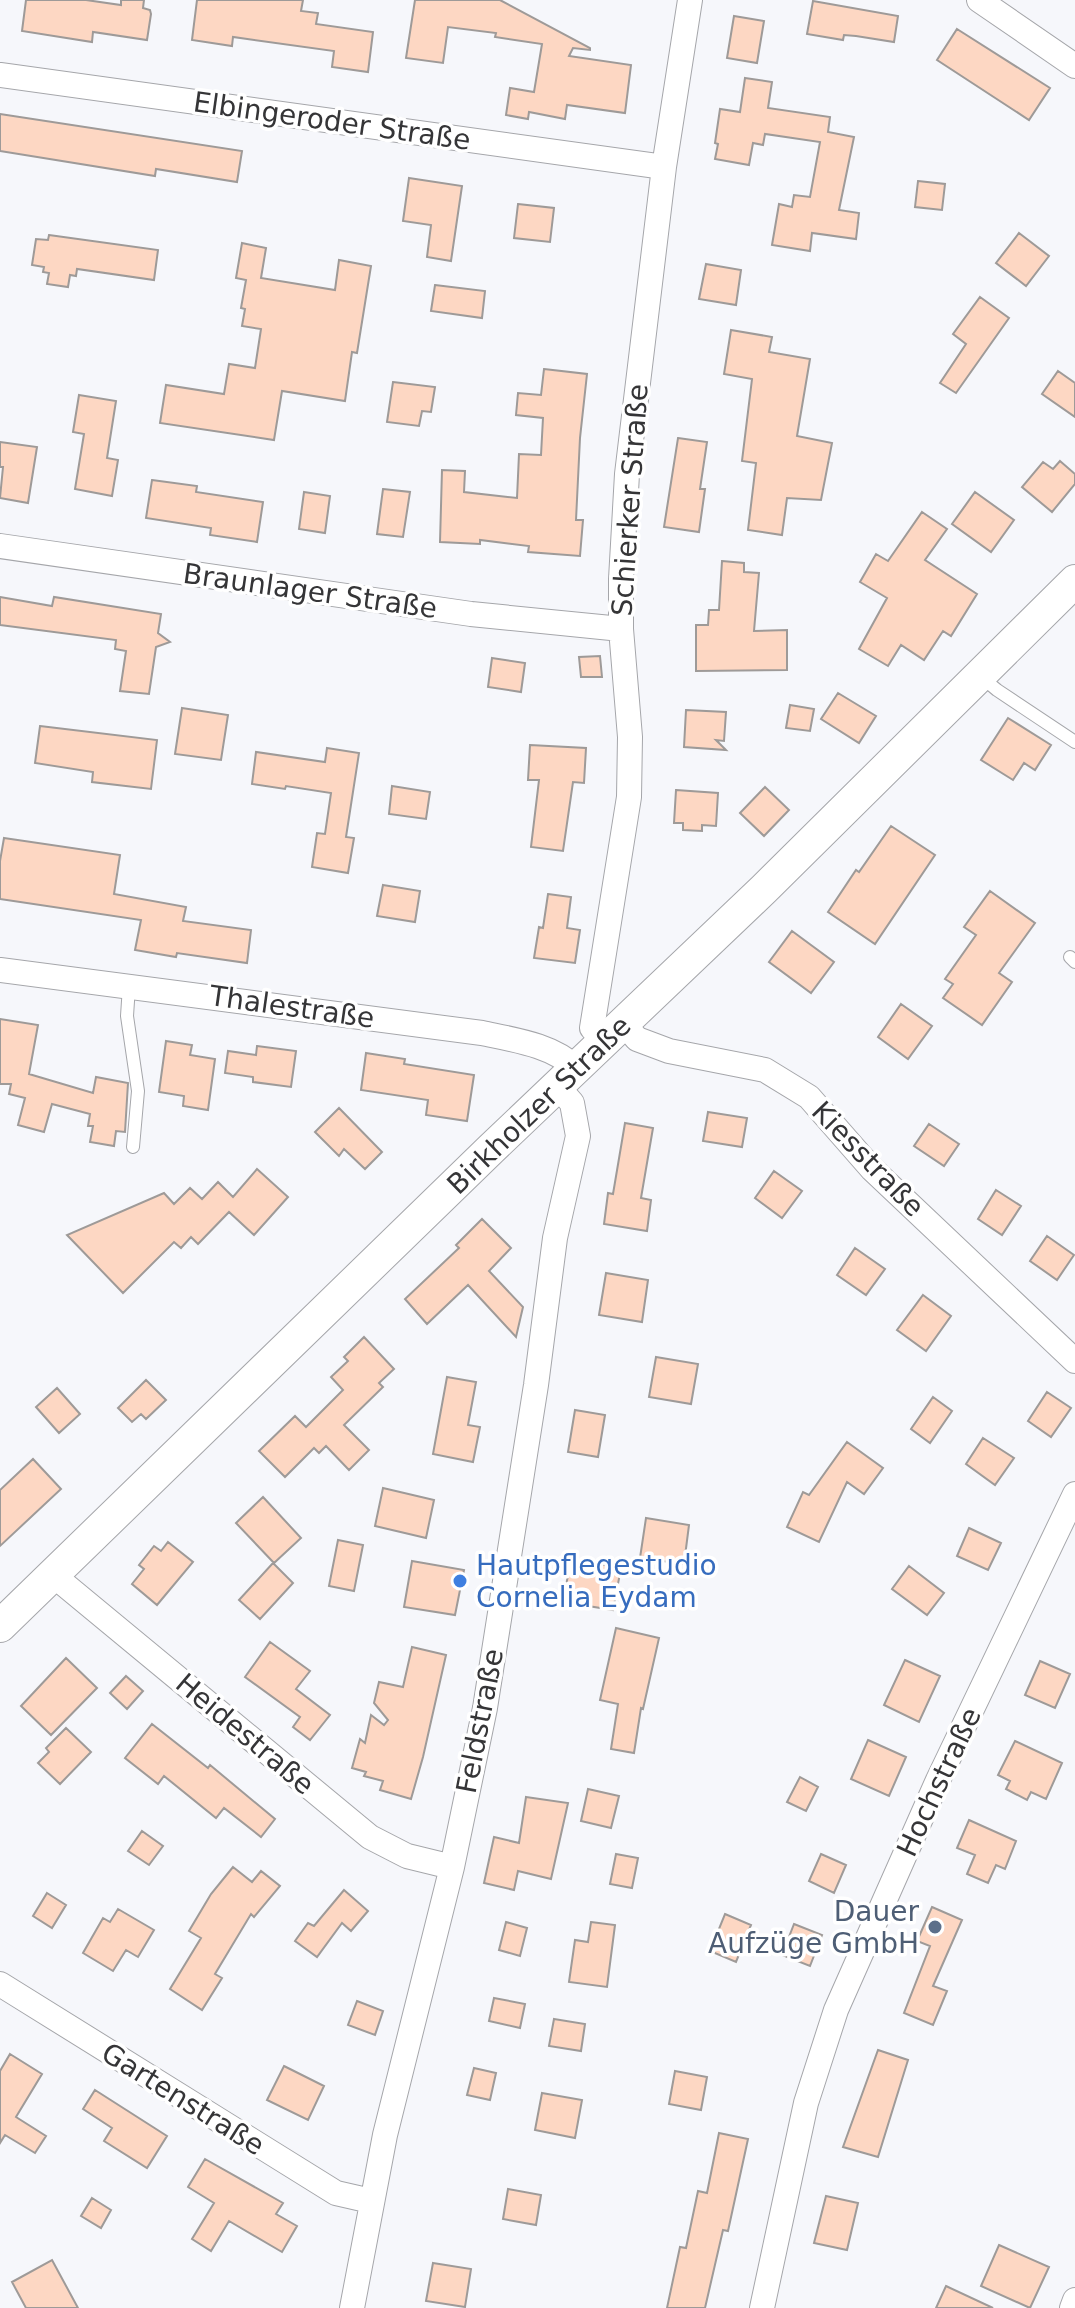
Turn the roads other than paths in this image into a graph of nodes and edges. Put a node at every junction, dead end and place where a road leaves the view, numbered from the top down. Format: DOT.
graph roads {
  1 [pos="690,0"];
  2 [pos="979,0"];
  3 [pos="1075,66"];
  4 [pos="0,75"];
  5 [pos="664,167"];
  6 [pos="0,546"];
  7 [pos="1075,581"];
  8 [pos="621,629"];
  9 [pos="979,675"];
  10 [pos="1075,742"];
  11 [pos="0,970"];
  12 [pos="129,986"];
  13 [pos="614,1033"];
  14 [pos="567,1077"];
  15 [pos="133,1147"];
  16 [pos="1075,1361"];
  17 [pos="1075,1494"];
  18 [pos="53,1575"];
  19 [pos="0,1626"];
  20 [pos="452,1867"];
  21 [pos="0,1984"];
  22 [pos="371,2201"];
  23 [pos="1075,2300"];
  24 [pos="352,2308"];
  25 [pos="762,2308"];
  26 [pos="1072,2308"];
  1 -- 5 [label="street, Schierker Straße"];
  2 -- 3 [label="street"];
  4 -- 5 [label="street, Elbingeroder Straße"];
  5 -- 8 [label="street, Schierker Straße"];
  6 -- 8 [label="street, Braunlager Straße"];
  7 -- 9 [label="street, Birkholzer Straße"];
  8 -- 13 [label="street, Schierker Straße"];
  9 -- 10 [label="lane"];
  9 -- 13 [label="street, Birkholzer Straße"];
  11 -- 12 [label="street, Thalestraße"];
  12 -- 14 [label="street, Thalestraße"];
  12 -- 15 [label="lane"];
  13 -- 14 [label="street, Birkholzer Straße"];
  13 -- 16 [label="street, Kiesstraße"];
  14 -- 18 [label="street, Birkholzer Straße"];
  14 -- 20 [label="street, Feldstraße"];
  17 -- 25 [label="street, Hochstraße"];
  18 -- 19 [label="street, Birkholzer Straße"];
  18 -- 20 [label="street, Heidestraße"];
  20 -- 22 [label="street, Feldstraße"];
  21 -- 22 [label="street, Gartenstraße"];
  22 -- 24 [label="street, Feldstraße"];
  23 -- 26 [label="street"];
}
